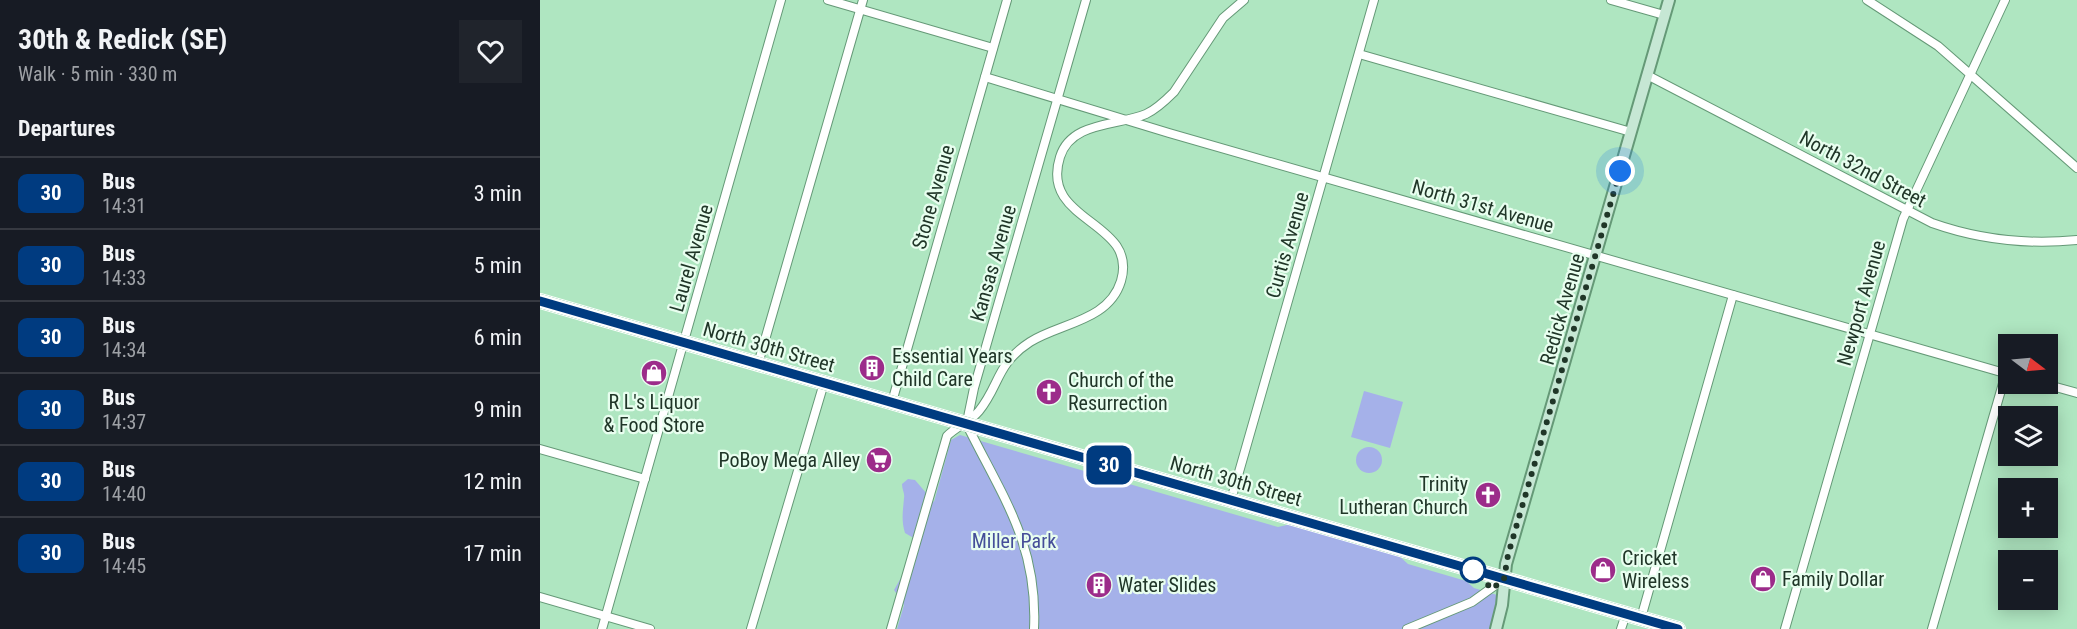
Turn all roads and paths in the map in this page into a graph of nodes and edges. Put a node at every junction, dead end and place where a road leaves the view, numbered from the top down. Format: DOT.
graph roads {
  1 [pos="781,0"];
  2 [pos="828,0"];
  3 [pos="863,0"];
  4 [pos="1007,0"];
  5 [pos="1086,0"];
  6 [pos="1244,0"];
  7 [pos="1374,0"];
  8 [pos="1611,0"];
  9 [pos="1669,0"];
  10 [pos="1867,0"];
  11 [pos="2005,0"];
  12 [pos="861,9"];
  13 [pos="1664,15"];
  14 [pos="993,48"];
  15 [pos="1359,54"];
  16 [pos="1970,74"];
  17 [pos="1647,75"];
  18 [pos="985,77"];
  19 [pos="1058,98"];
  20 [pos="1126,119"];
  21 [pos="1631,132"];
  22 [pos="2077,168"];
  23 [pos="1324,177"];
  24 [pos="1906,210"];
  25 [pos="2077,240"];
  26 [pos="1596,255"];
  27 [pos="1733,295"];
  28 [pos="540,301"];
  29 [pos="1870,333"];
  30 [pos="684,342"];
  31 [pos="758,364"];
  32 [pos="1998,370"];
  33 [pos="824,383"];
  34 [pos="2058,388"];
  35 [pos="2077,393"];
  36 [pos="2001,394"];
  37 [pos="892,402"];
  38 [pos="967,424"];
  39 [pos="540,449"];
  40 [pos="645,479"];
  41 [pos="1231,500"];
  42 [pos="1504,579"];
  43 [pos="540,597"];
  44 [pos="1626,614"];
  45 [pos="606,616"];
  46 [pos="1641,618"];
  47 [pos="602,629"];
  48 [pos="650,629"];
  49 [pos="751,629"];
  50 [pos="891,629"];
  51 [pos="1034,629"];
  52 [pos="1407,629"];
  53 [pos="1496,629"];
  54 [pos="1621,629"];
  55 [pos="1678,629"];
  56 [pos="1785,629"];
  57 [pos="1932,629"];
  1 -- 30 [label="street, Laurel Avenue"];
  2 -- 12 [label="street"];
  3 -- 12 [label="street"];
  4 -- 14 [label="street, Stone Avenue"];
  5 -- 19 [label="street, Kansas Avenue"];
  6 -- 20 [label="street"];
  7 -- 15 [label="street, Curtis Avenue"];
  8 -- 13 [label="street"];
  9 -- 13 [label="street, Redick Avenue"];
  10 -- 16 [label="street"];
  11 -- 16 [label="street, Newport Avenue"];
  12 -- 14 [label="street"];
  12 -- 31 [label="street"];
  13 -- 17 [label="street, Redick Avenue"];
  14 -- 18 [label="street, Stone Avenue"];
  15 -- 21 [label="street"];
  15 -- 23 [label="street, Curtis Avenue"];
  16 -- 22 [label="street"];
  16 -- 24 [label="street, Newport Avenue"];
  17 -- 21 [label="street, Redick Avenue"];
  17 -- 24 [label="street, North 32nd Street"];
  18 -- 19 [label="street, North 31st Avenue"];
  18 -- 37 [label="street, Stone Avenue"];
  19 -- 20 [label="street, North 31st Avenue"];
  19 -- 38 [label="street, Kansas Avenue"];
  20 -- 23 [label="street, North 31st Avenue"];
  20 -- 38 [label="street"];
  21 -- 26 [label="street, Redick Avenue"];
  23 -- 26 [label="street, North 31st Avenue"];
  23 -- 41 [label="street, Curtis Avenue"];
  24 -- 25 [label="street, North 32nd Street"];
  24 -- 29 [label="street, Newport Avenue"];
  26 -- 27 [label="street, North 31st Avenue"];
  26 -- 42 [label="street, Redick Avenue"];
  27 -- 29 [label="street, North 31st Avenue"];
  27 -- 46 [label="street"];
  28 -- 30 [label="highway, North 30th Street"];
  29 -- 32 [label="street, North 31st Avenue"];
  29 -- 56 [label="street, Newport Avenue"];
  30 -- 31 [label="highway, North 30th Street"];
  30 -- 40 [label="street, Laurel Avenue"];
  31 -- 33 [label="highway, North 30th Street"];
  33 -- 37 [label="highway, North 30th Street"];
  33 -- 49 [label="street"];
  34 -- 35 [label="street"];
  36 -- 57 [label="street"];
  37 -- 38 [label="highway, North 30th Street"];
  38 -- 41 [label="highway, North 30th Street"];
  38 -- 50 [label="street"];
  38 -- 51 [label="street"];
  39 -- 40 [label="street"];
  40 -- 45 [label="street, Laurel Avenue"];
  41 -- 42 [label="highway, North 30th Street"];
  42 -- 44 [label="highway, North 30th Street"];
  42 -- 52 [label="street"];
  42 -- 53 [label="street, Redick Avenue"];
  43 -- 45 [label="street"];
  44 -- 46 [label="highway, North 30th Street"];
  44 -- 54 [label="street"];
  45 -- 47 [label="street, Laurel Avenue"];
  45 -- 48 [label="street"];
  46 -- 55 [label="highway, North 30th Street"];
}
